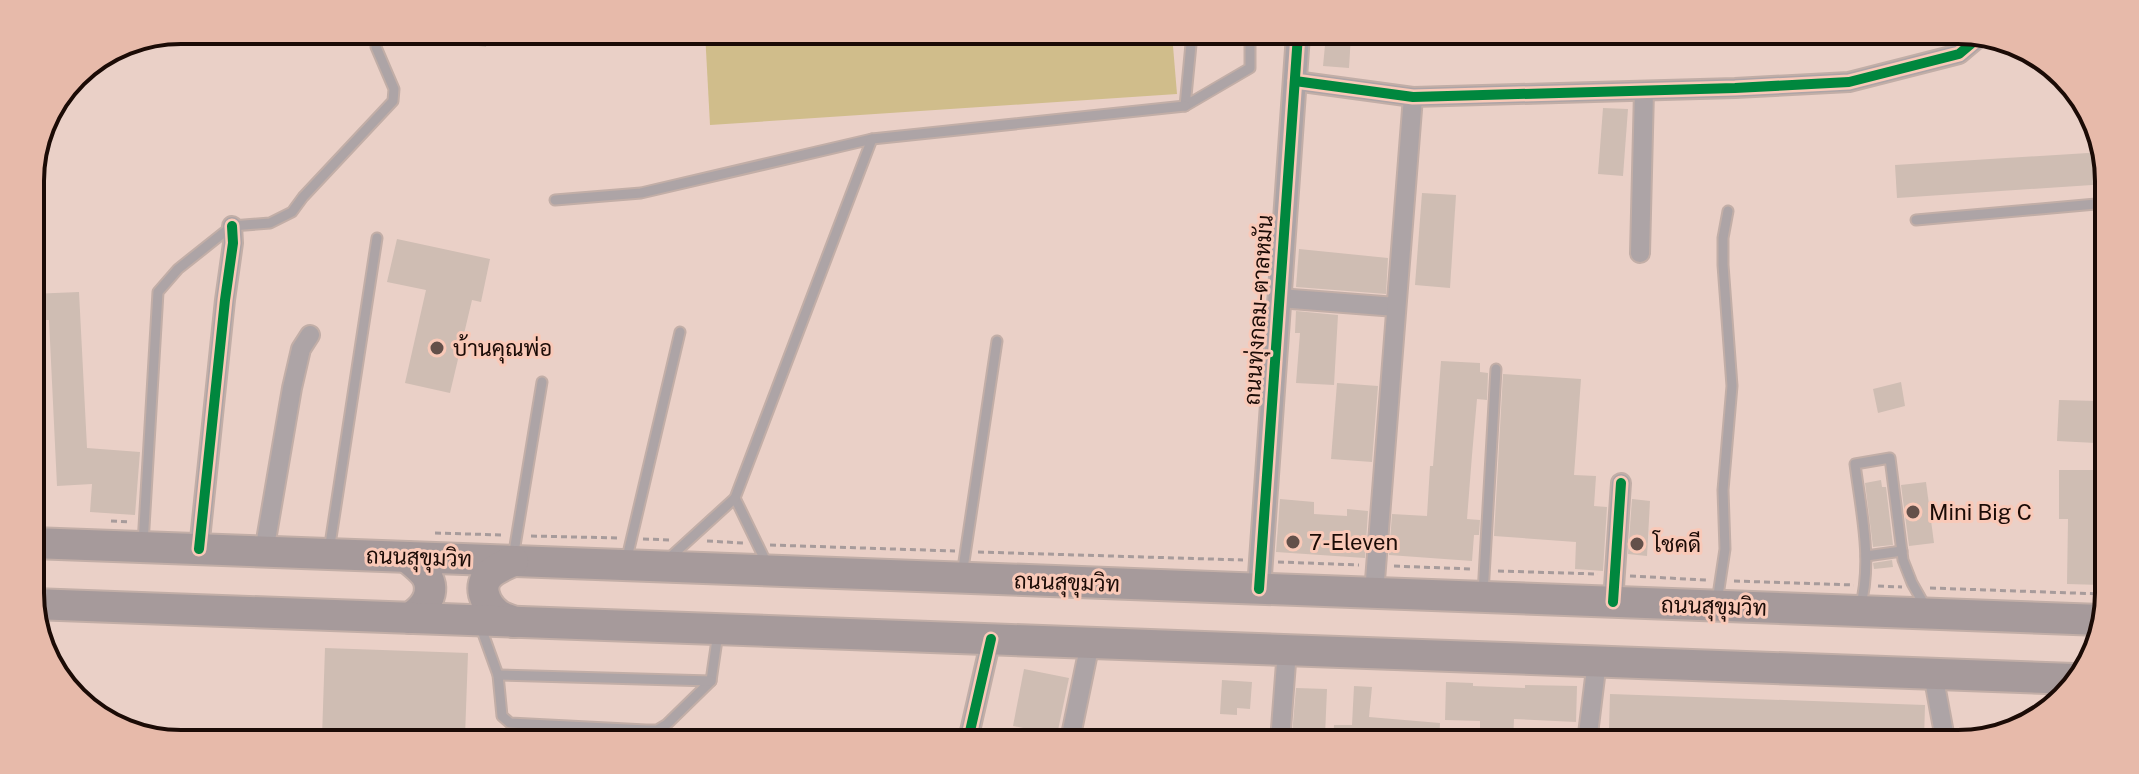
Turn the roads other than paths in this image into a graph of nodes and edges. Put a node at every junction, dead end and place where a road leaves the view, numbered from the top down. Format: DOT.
graph roads {
  1 [pos="376,44"];
  2 [pos="1191,44"];
  3 [pos="1250,44"];
  4 [pos="1297,44"];
  5 [pos="1969,45"];
  6 [pos="1295,81"];
  7 [pos="1644,91"];
  8 [pos="1413,97"];
  9 [pos="1185,106"];
  10 [pos="872,139"];
  11 [pos="555,200"];
  12 [pos="2095,204"];
  13 [pos="1728,211"];
  14 [pos="1916,220"];
  15 [pos="232,226"];
  16 [pos="377,238"];
  17 [pos="1640,253"];
  18 [pos="1279,298"];
  19 [pos="1396,307"];
  20 [pos="680,332"];
  21 [pos="310,335"];
  22 [pos="997,341"];
  23 [pos="1496,369"];
  24 [pos="542,382"];
  25 [pos="1621,483"];
  26 [pos="735,498"];
  27 [pos="143,535"];
  28 [pos="44,542"];
  29 [pos="416,545"];
  30 [pos="515,548"];
  31 [pos="199,549"];
  32 [pos="1902,551"];
  33 [pos="264,552"];
  34 [pos="629,552"];
  35 [pos="329,554"];
  36 [pos="1866,556"];
  37 [pos="963,565"];
  38 [pos="659,566"];
  39 [pos="771,571"];
  40 [pos="1260,575"];
  41 [pos="1375,579"];
  42 [pos="1484,584"];
  43 [pos="1614,588"];
  44 [pos="1719,593"];
  45 [pos="1863,598"];
  46 [pos="45,604"];
  47 [pos="1929,614"];
  48 [pos="410,618"];
  49 [pos="2092,620"];
  50 [pos="478,621"];
  51 [pos="514,622"];
  52 [pos="718,630"];
  53 [pos="991,639"];
  54 [pos="1090,643"];
  55 [pos="1287,650"];
  56 [pos="1597,661"];
  57 [pos="1933,674"];
  58 [pos="498,675"];
  59 [pos="2065,679"];
  60 [pos="711,681"];
  61 [pos="970,730"];
  62 [pos="1072,730"];
  63 [pos="1281,730"];
  64 [pos="1588,730"];
  65 [pos="1943,730"];
  1 -- 15 [label="lane"];
  2 -- 9 [label="lane"];
  3 -- 9 [label="lane"];
  4 -- 6 [label="street, ถนนทุ่งกลม-ตาลหมัน"];
  5 -- 7 [label="street"];
  6 -- 8 [label="street"];
  6 -- 18 [label="street, ถนนทุ่งกลม-ตาลหมัน"];
  7 -- 8 [label="street"];
  7 -- 17 [label="street"];
  8 -- 19 [label="street"];
  9 -- 10 [label="lane"];
  10 -- 11 [label="lane"];
  10 -- 26 [label="lane"];
  12 -- 14 [label="lane"];
  13 -- 44 [label="lane"];
  15 -- 27 [label="lane"];
  15 -- 31 [label="street"];
  16 -- 35 [label="lane"];
  18 -- 19 [label="street"];
  18 -- 40 [label="street, ถนนทุ่งกลม-ตาลหมัน"];
  19 -- 41 [label="street"];
  20 -- 34 [label="lane"];
  21 -- 33 [label="street"];
  22 -- 37 [label="lane"];
  23 -- 42 [label="lane"];
  24 -- 30 [label="lane"];
  25 -- 43 [label="street"];
  26 -- 38 [label="lane"];
  26 -- 39 [label="lane"];
  27 -- 28 [label="highway, ถนนสุขุมวิท"];
  27 -- 31 [label="highway, ถนนสุขุมวิท"];
  29 -- 30 [label="highway, ถนนสุขุมวิท"];
  29 -- 35 [label="highway, ถนนสุขุมวิท"];
  29 -- 48 [label="highway"];
  30 -- 34 [label="highway, ถนนสุขุมวิท"];
  30 -- 51 [label="highway"];
  31 -- 33 [label="highway, ถนนสุขุมวิท"];
  32 -- 36 [label="lane"];
  32 -- 36 [label="lane"];
  32 -- 47 [label="lane"];
  33 -- 35 [label="highway, ถนนสุขุมวิท"];
  34 -- 38 [label="highway, ถนนสุขุมวิท"];
  36 -- 45 [label="lane"];
  37 -- 39 [label="highway, ถนนสุขุมวิท"];
  37 -- 40 [label="highway, ถนนสุขุมวิท"];
  38 -- 39 [label="highway, ถนนสุขุมวิท"];
  40 -- 41 [label="highway, ถนนสุขุมวิท"];
  41 -- 42 [label="highway, ถนนสุขุมวิท"];
  42 -- 43 [label="highway, ถนนสุขุมวิท"];
  43 -- 44 [label="highway, ถนนสุขุมวิท"];
  44 -- 45 [label="highway, ถนนสุขุมวิท"];
  45 -- 47 [label="highway, ถนนสุขุมวิท"];
  46 -- 48 [label="highway"];
  47 -- 49 [label="highway, ถนนสุขุมวิท"];
  48 -- 50 [label="highway"];
  50 -- 51 [label="highway"];
  50 -- 58 [label="lane"];
  51 -- 52 [label="highway"];
  52 -- 53 [label="highway"];
  52 -- 60 [label="lane"];
  53 -- 54 [label="highway"];
  53 -- 61 [label="street"];
  54 -- 55 [label="highway"];
  54 -- 62 [label="street"];
  55 -- 56 [label="highway"];
  55 -- 63 [label="street"];
  56 -- 57 [label="highway"];
  56 -- 64 [label="street"];
  57 -- 59 [label="highway"];
  57 -- 65 [label="street"];
  58 -- 60 [label="lane"];
  58 -- 60 [label="lane"];
}
